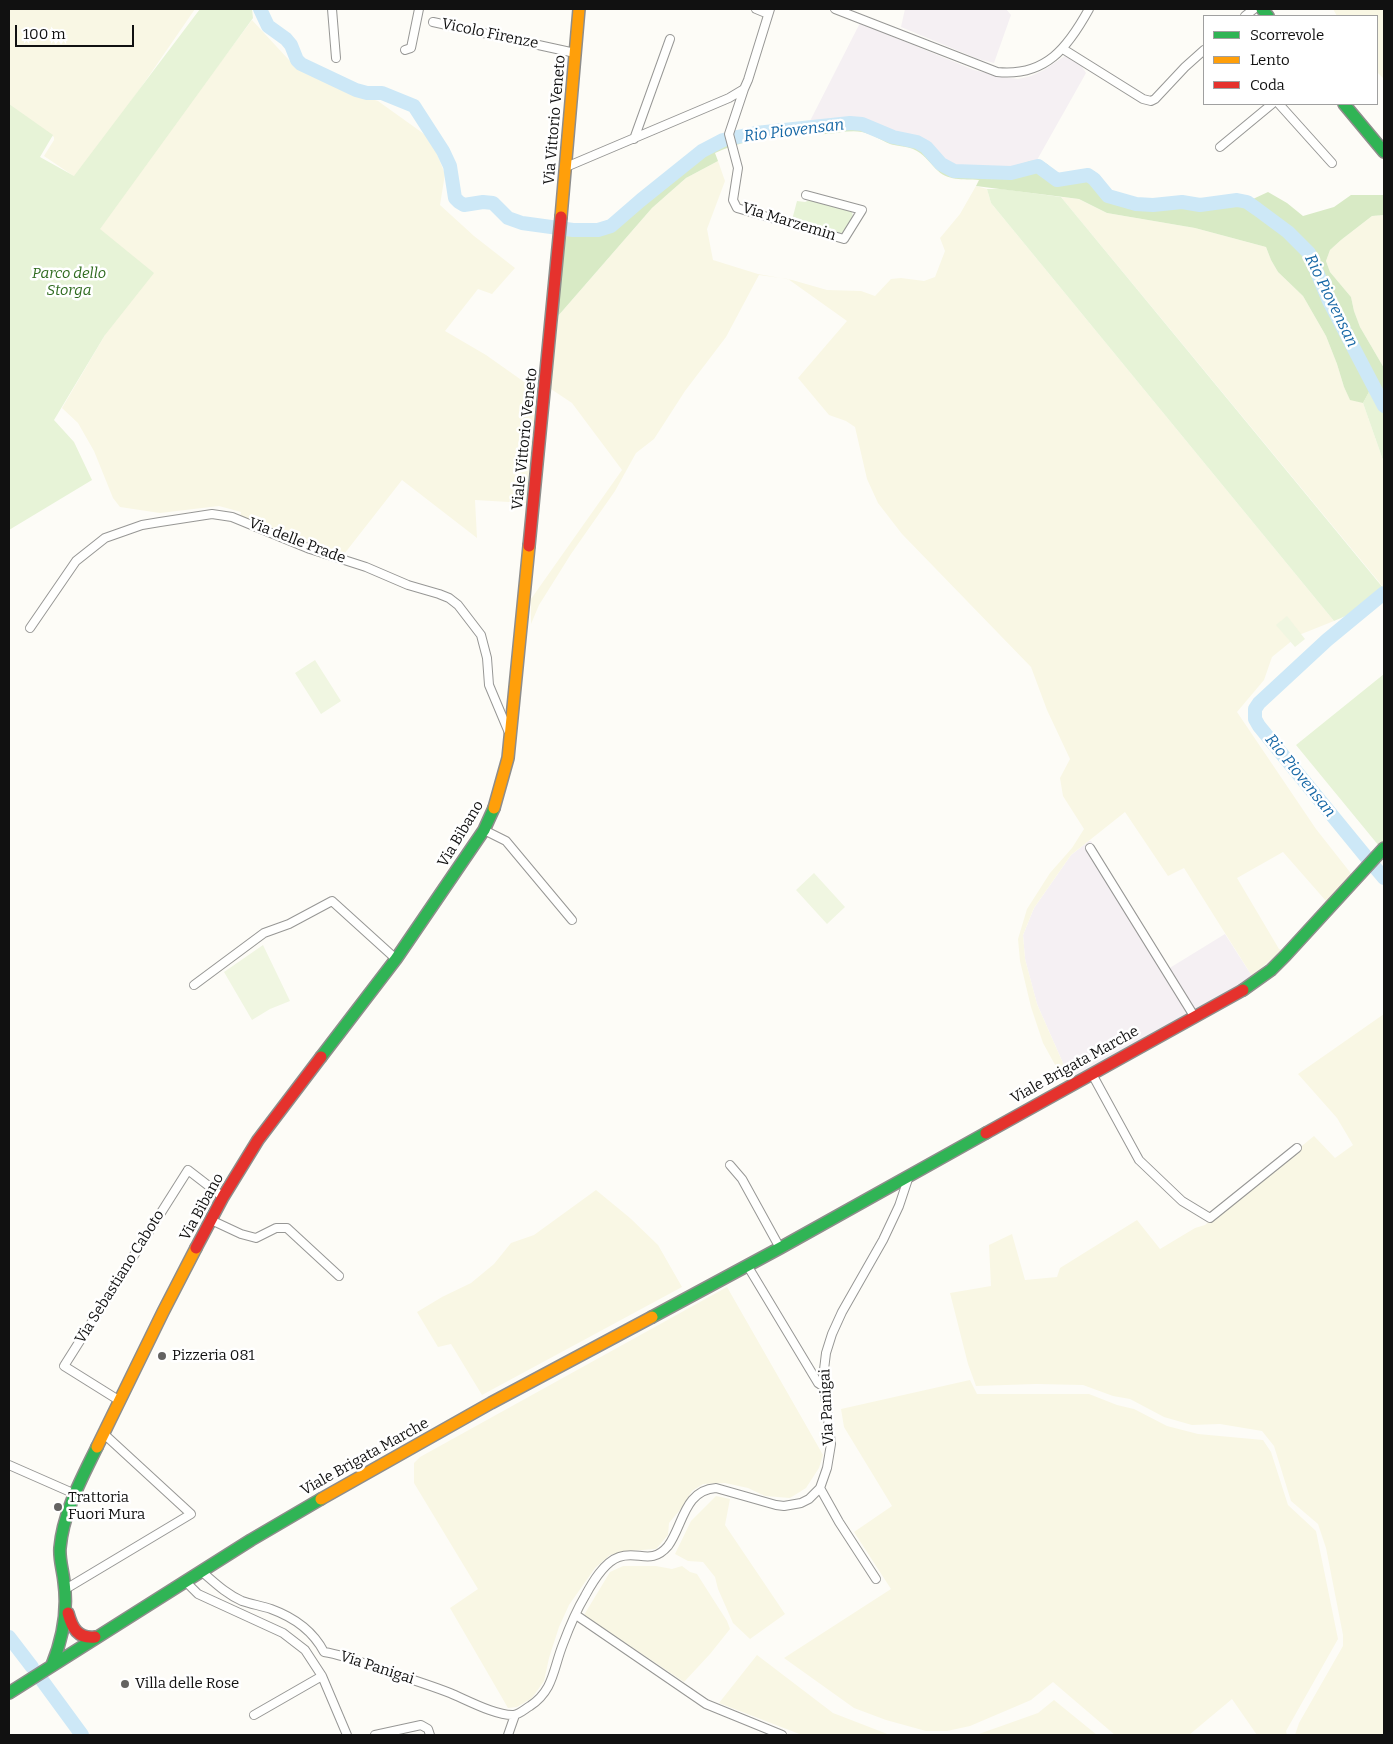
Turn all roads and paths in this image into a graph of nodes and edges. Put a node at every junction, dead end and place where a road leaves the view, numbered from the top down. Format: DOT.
graph roads {
  1 [pos="332,9"];
  2 [pos="419,9"];
  3 [pos="579,9"];
  4 [pos="756,9"];
  5 [pos="835,9"];
  6 [pos="1089,9"];
  7 [pos="769,11"];
  8 [pos="433,22"];
  9 [pos="670,39"];
  10 [pos="1063,49"];
  11 [pos="405,50"];
  12 [pos="1203,51"];
  13 [pos="575,53"];
  14 [pos="336,58"];
  15 [pos="744,89"];
  16 [pos="1271,105"];
  17 [pos="1280,105"];
  18 [pos="1345,105"];
  19 [pos="634,139"];
  20 [pos="1220,147"];
  21 [pos="1384,152"];
  22 [pos="1332,163"];
  23 [pos="566,167"];
  24 [pos="806,195"];
  25 [pos="560,233"];
  26 [pos="30,628"];
  27 [pos="519,649"];
  28 [pos="510,736"];
  29 [pos="484,830"];
  30 [pos="1090,848"];
  31 [pos="1384,848"];
  32 [pos="572,920"];
  33 [pos="396,960"];
  34 [pos="194,985"];
  35 [pos="1194,1016"];
  36 [pos="1092,1074"];
  37 [pos="1297,1148"];
  38 [pos="730,1165"];
  39 [pos="909,1174"];
  40 [pos="223,1198"];
  41 [pos="211,1220"];
  42 [pos="780,1248"];
  43 [pos="747,1265"];
  44 [pos="339,1276"];
  45 [pos="821,1385"];
  46 [pos="120,1401"];
  47 [pos="104,1434"];
  48 [pos="9,1465"];
  49 [pos="820,1488"];
  50 [pos="76,1494"];
  51 [pos="201,1572"];
  52 [pos="876,1579"];
  53 [pos="185,1581"];
  54 [pos="64,1590"];
  55 [pos="66,1604"];
  56 [pos="576,1615"];
  57 [pos="71,1623"];
  58 [pos="97,1636"];
  59 [pos="62,1641"];
  60 [pos="72,1652"];
  61 [pos="324,1652"];
  62 [pos="311,1657"];
  63 [pos="52,1665"];
  64 [pos="322,1676"];
  65 [pos="9,1693"];
  66 [pos="515,1715"];
  67 [pos="254,1716"];
  68 [pos="347,1735"];
  69 [pos="374,1735"];
  70 [pos="430,1735"];
  71 [pos="508,1735"];
  72 [pos="782,1735"];
  1 -- 14 [label="street"];
  2 -- 11 [label="street"];
  3 -- 13 [label="street, Via Vittorio Veneto"];
  4 -- 7 [label="street"];
  5 -- 10 [label="street"];
  6 -- 10 [label="street"];
  7 -- 15 [label="street, Via Marzemin"];
  8 -- 13 [label="street, Vicolo Firenze"];
  9 -- 19 [label="street"];
  10 -- 12 [label="street"];
  13 -- 23 [label="street, Via Vittorio Veneto"];
  15 -- 19 [label="street"];
  15 -- 24 [label="street, Via Marzemin"];
  16 -- 20 [label="street"];
  17 -- 22 [label="street"];
  18 -- 21 [label="street"];
  19 -- 23 [label="street"];
  23 -- 25 [label="street, Via Vittorio Veneto"];
  25 -- 27 [label="street, Viale Vittorio Veneto"];
  26 -- 28 [label="street, Via delle Prade"];
  27 -- 28 [label="street, Via Bibano"];
  28 -- 29 [label="street, Via Bibano"];
  29 -- 32 [label="street"];
  29 -- 33 [label="street, Via Bibano"];
  30 -- 35 [label="street"];
  31 -- 35 [label="street, Viale Brigata Marche"];
  33 -- 34 [label="street"];
  33 -- 40 [label="street, Via Bibano"];
  35 -- 36 [label="street, Viale Brigata Marche"];
  36 -- 37 [label="street"];
  36 -- 39 [label="street, Viale Brigata Marche"];
  38 -- 42 [label="street"];
  39 -- 42 [label="street, Viale Brigata Marche"];
  39 -- 49 [label="street, Via Panigai"];
  40 -- 41 [label="street, Via Bibano"];
  40 -- 46 [label="street, Via Sebastiano Caboto"];
  41 -- 44 [label="street"];
  41 -- 46 [label="street, Via Bibano"];
  42 -- 43 [label="street, Viale Brigata Marche"];
  43 -- 45 [label="street"];
  43 -- 51 [label="street, Viale Brigata Marche"];
  46 -- 47 [label="street, Via Bibano"];
  47 -- 50 [label="street, Via Bibano"];
  47 -- 54 [label="street"];
  48 -- 50 [label="street"];
  49 -- 52 [label="street"];
  49 -- 56 [label="street"];
  50 -- 54 [label="street, Via Bibano"];
  51 -- 53 [label="street, Viale Brigata Marche"];
  51 -- 61 [label="street, Via Panigai"];
  53 -- 58 [label="street, Viale Brigata Marche"];
  53 -- 62 [label="street"];
  54 -- 55 [label="street, Via Bibano"];
  55 -- 57 [label="street, Via Bibano"];
  55 -- 59 [label="street, Via Bibano"];
  56 -- 66 [label="street"];
  56 -- 72 [label="street"];
  57 -- 58 [label="street"];
  57 -- 60 [label="street, Via Bibano"];
  58 -- 60 [label="street, Viale Brigata Marche"];
  59 -- 60 [label="street"];
  59 -- 63 [label="street, Via Bibano"];
  60 -- 63 [label="street, Viale Brigata Marche"];
  61 -- 62 [label="street"];
  61 -- 66 [label="street, Via Panigai"];
  62 -- 64 [label="street"];
  63 -- 65 [label="street, Viale Brigata Marche"];
  64 -- 67 [label="street"];
  64 -- 68 [label="street"];
  66 -- 71 [label="street"];
  69 -- 70 [label="street"];
}
